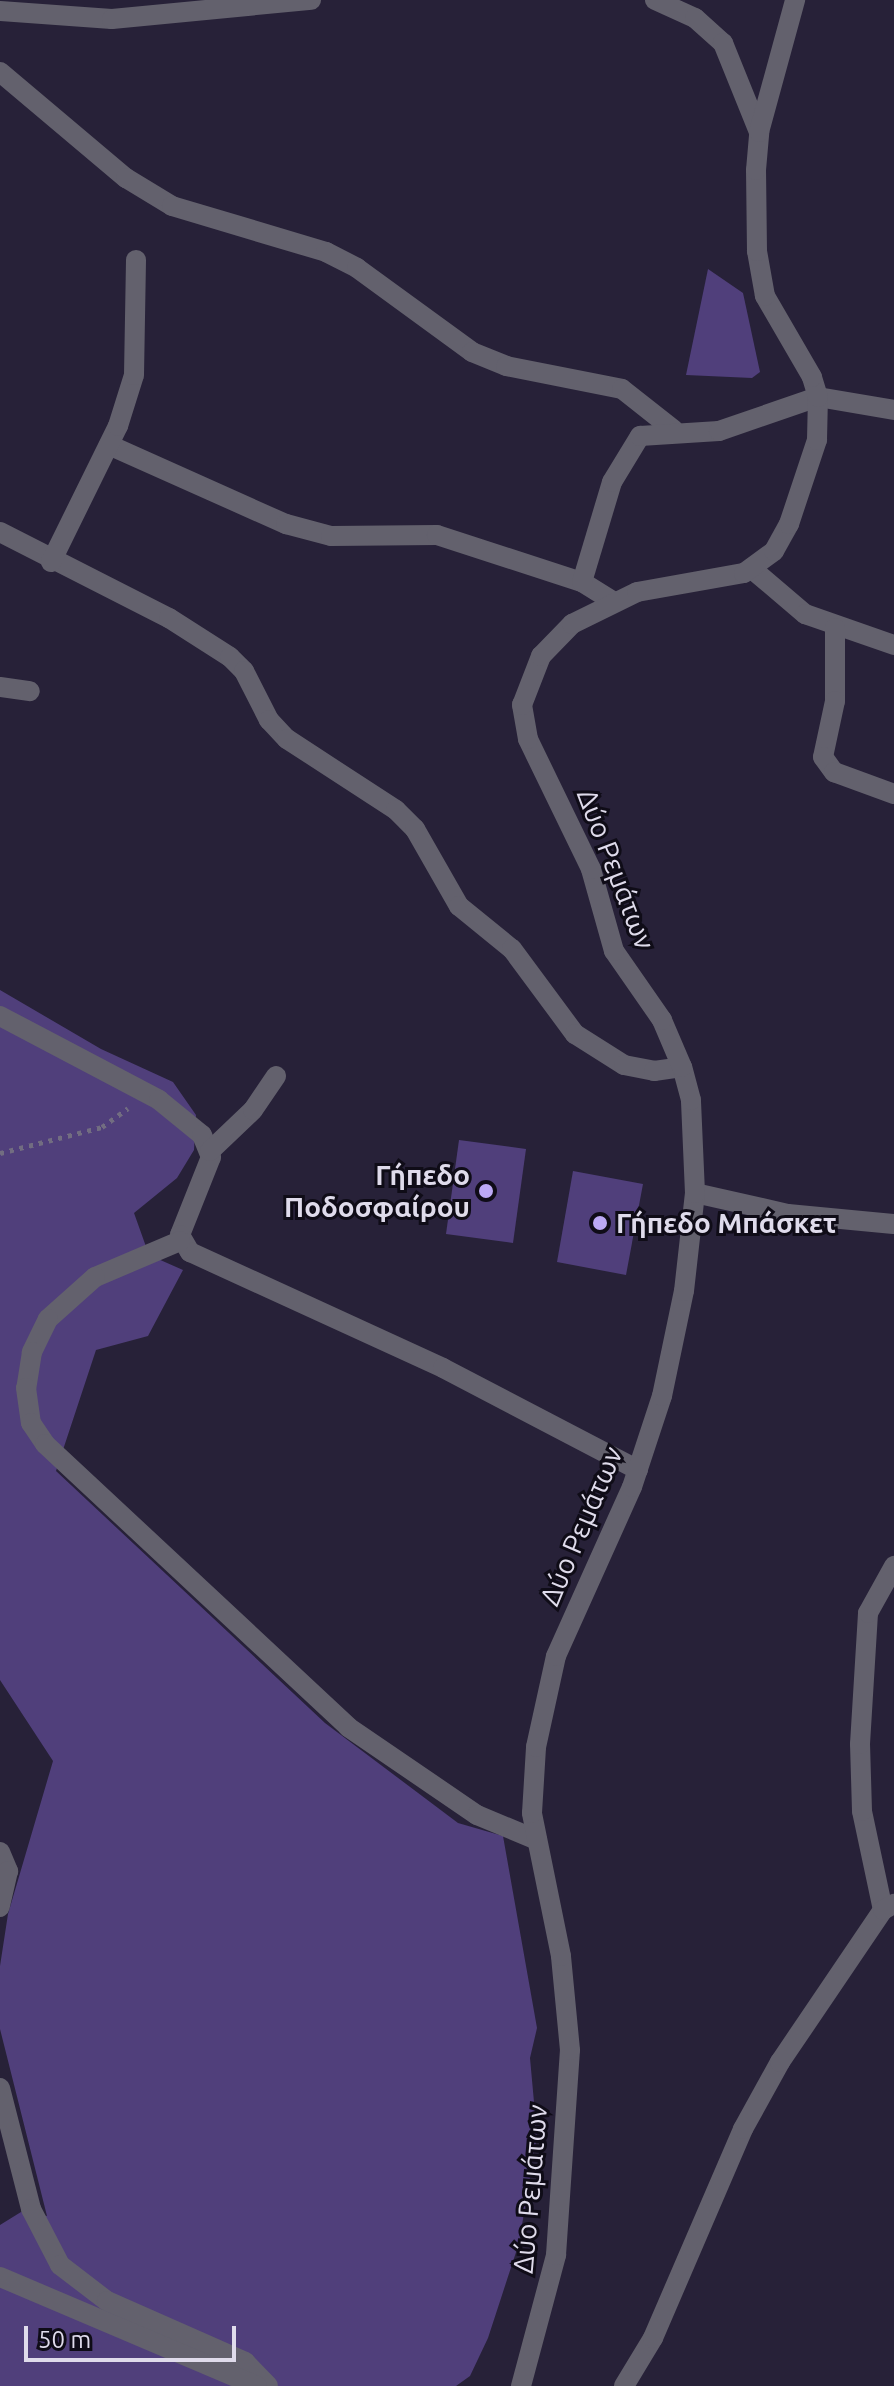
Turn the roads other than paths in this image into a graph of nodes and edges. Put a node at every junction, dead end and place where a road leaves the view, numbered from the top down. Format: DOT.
graph roads {
  1 [pos="311,0"];
  2 [pos="655,0"];
  3 [pos="795,0"];
  4 [pos="0,11"];
  5 [pos="0,72"];
  6 [pos="759,132"];
  7 [pos="136,260"];
  8 [pos="818,397"];
  9 [pos="894,410"];
  10 [pos="674,430"];
  11 [pos="109,445"];
  12 [pos="0,532"];
  13 [pos="51,562"];
  14 [pos="752,569"];
  15 [pos="582,582"];
  16 [pos="613,601"];
  17 [pos="835,628"];
  18 [pos="894,645"];
  19 [pos="0,687"];
  20 [pos="30,691"];
  21 [pos="894,794"];
  22 [pos="0,1016"];
  23 [pos="682,1067"];
  24 [pos="276,1076"];
  25 [pos="210,1151"];
  26 [pos="695,1193"];
  27 [pos="894,1224"];
  28 [pos="180,1241"];
  29 [pos="638,1470"];
  30 [pos="894,1566"];
  31 [pos="537,1840"];
  32 [pos="0,1852"];
  33 [pos="0,1907"];
  34 [pos="889,1907"];
  35 [pos="0,2088"];
  36 [pos="0,2277"];
  37 [pos="257,2386"];
  38 [pos="268,2386"];
  39 [pos="521,2386"];
  40 [pos="624,2386"];
  1 -- 4 [label="street"];
  2 -- 6 [label="street"];
  3 -- 6 [label="street, Δύο Ρεμάτων"];
  5 -- 10 [label="street"];
  6 -- 8 [label="street, Δύο Ρεμάτων"];
  7 -- 11 [label="street"];
  8 -- 9 [label="street"];
  8 -- 10 [label="street"];
  8 -- 14 [label="street, Δύο Ρεμάτων"];
  10 -- 15 [label="street"];
  11 -- 13 [label="street"];
  11 -- 15 [label="street"];
  12 -- 13 [label="street"];
  13 -- 23 [label="street"];
  14 -- 16 [label="street, Δύο Ρεμάτων"];
  14 -- 17 [label="street"];
  15 -- 16 [label="street"];
  16 -- 23 [label="street, Δύο Ρεμάτων"];
  17 -- 18 [label="street"];
  17 -- 21 [label="street"];
  19 -- 20 [label="street"];
  22 -- 25 [label="street"];
  23 -- 26 [label="street, Δύο Ρεμάτων"];
  24 -- 25 [label="street"];
  25 -- 28 [label="street"];
  26 -- 27 [label="street"];
  26 -- 29 [label="street, Δύο Ρεμάτων"];
  28 -- 29 [label="street"];
  28 -- 31 [label="street"];
  29 -- 31 [label="street, Δύο Ρεμάτων"];
  30 -- 34 [label="street"];
  31 -- 39 [label="street, Δύο Ρεμάτων"];
  32 -- 33 [label="street"];
  34 -- 40 [label="street"];
  35 -- 38 [label="street"];
  36 -- 37 [label="street"];
}
